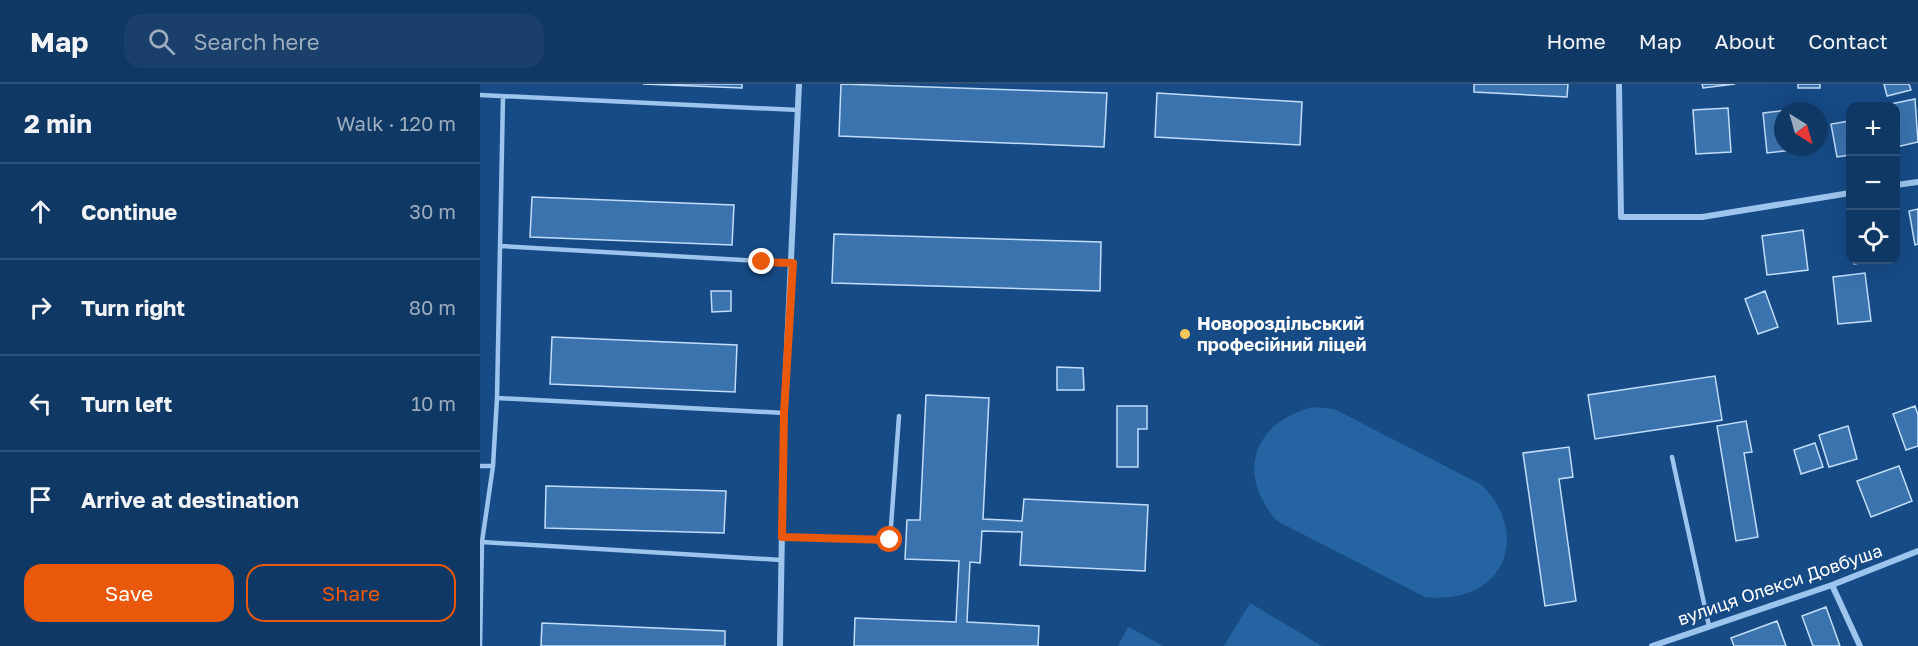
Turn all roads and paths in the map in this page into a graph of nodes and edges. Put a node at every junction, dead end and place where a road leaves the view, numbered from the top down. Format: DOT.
graph roads {
  1 [pos="799,84"];
  2 [pos="1619,84"];
  3 [pos="480,95"];
  4 [pos="503,97"];
  5 [pos="798,110"];
  6 [pos="1918,182"];
  7 [pos="1900,184"];
  8 [pos="1846,194"];
  9 [pos="501,246"];
  10 [pos="793,263"];
  11 [pos="497,398"];
  12 [pos="784,413"];
  13 [pos="899,416"];
  14 [pos="1672,457"];
  15 [pos="480,466"];
  16 [pos="493,466"];
  17 [pos="782,537"];
  18 [pos="482,542"];
  19 [pos="1918,551"];
  20 [pos="781,560"];
  21 [pos="1832,585"];
  22 [pos="481,616"];
  23 [pos="1709,626"];
  24 [pos="480,646"];
  25 [pos="780,646"];
  26 [pos="1652,646"];
  27 [pos="1860,646"];
  1 -- 5 [label="street"];
  2 -- 8 [label="street"];
  3 -- 4 [label="lane"];
  4 -- 5 [label="lane"];
  4 -- 9 [label="lane"];
  5 -- 10 [label="street"];
  6 -- 7 [label="street"];
  9 -- 10 [label="lane"];
  9 -- 11 [label="lane"];
  10 -- 12 [label="street"];
  11 -- 12 [label="lane"];
  11 -- 16 [label="lane"];
  12 -- 17 [label="street"];
  13 -- 17 [label="lane"];
  14 -- 23 [label="lane"];
  15 -- 16 [label="lane"];
  16 -- 18 [label="lane"];
  17 -- 20 [label="street"];
  18 -- 20 [label="lane"];
  18 -- 22 [label="lane"];
  19 -- 21 [label="street, вулиця Олекси Довбуша"];
  20 -- 25 [label="street"];
  21 -- 23 [label="street, вулиця Олекси Довбуша"];
  21 -- 27 [label="street"];
  22 -- 24 [label="lane"];
  23 -- 26 [label="street, вулиця Олекси Довбуша"];
}
